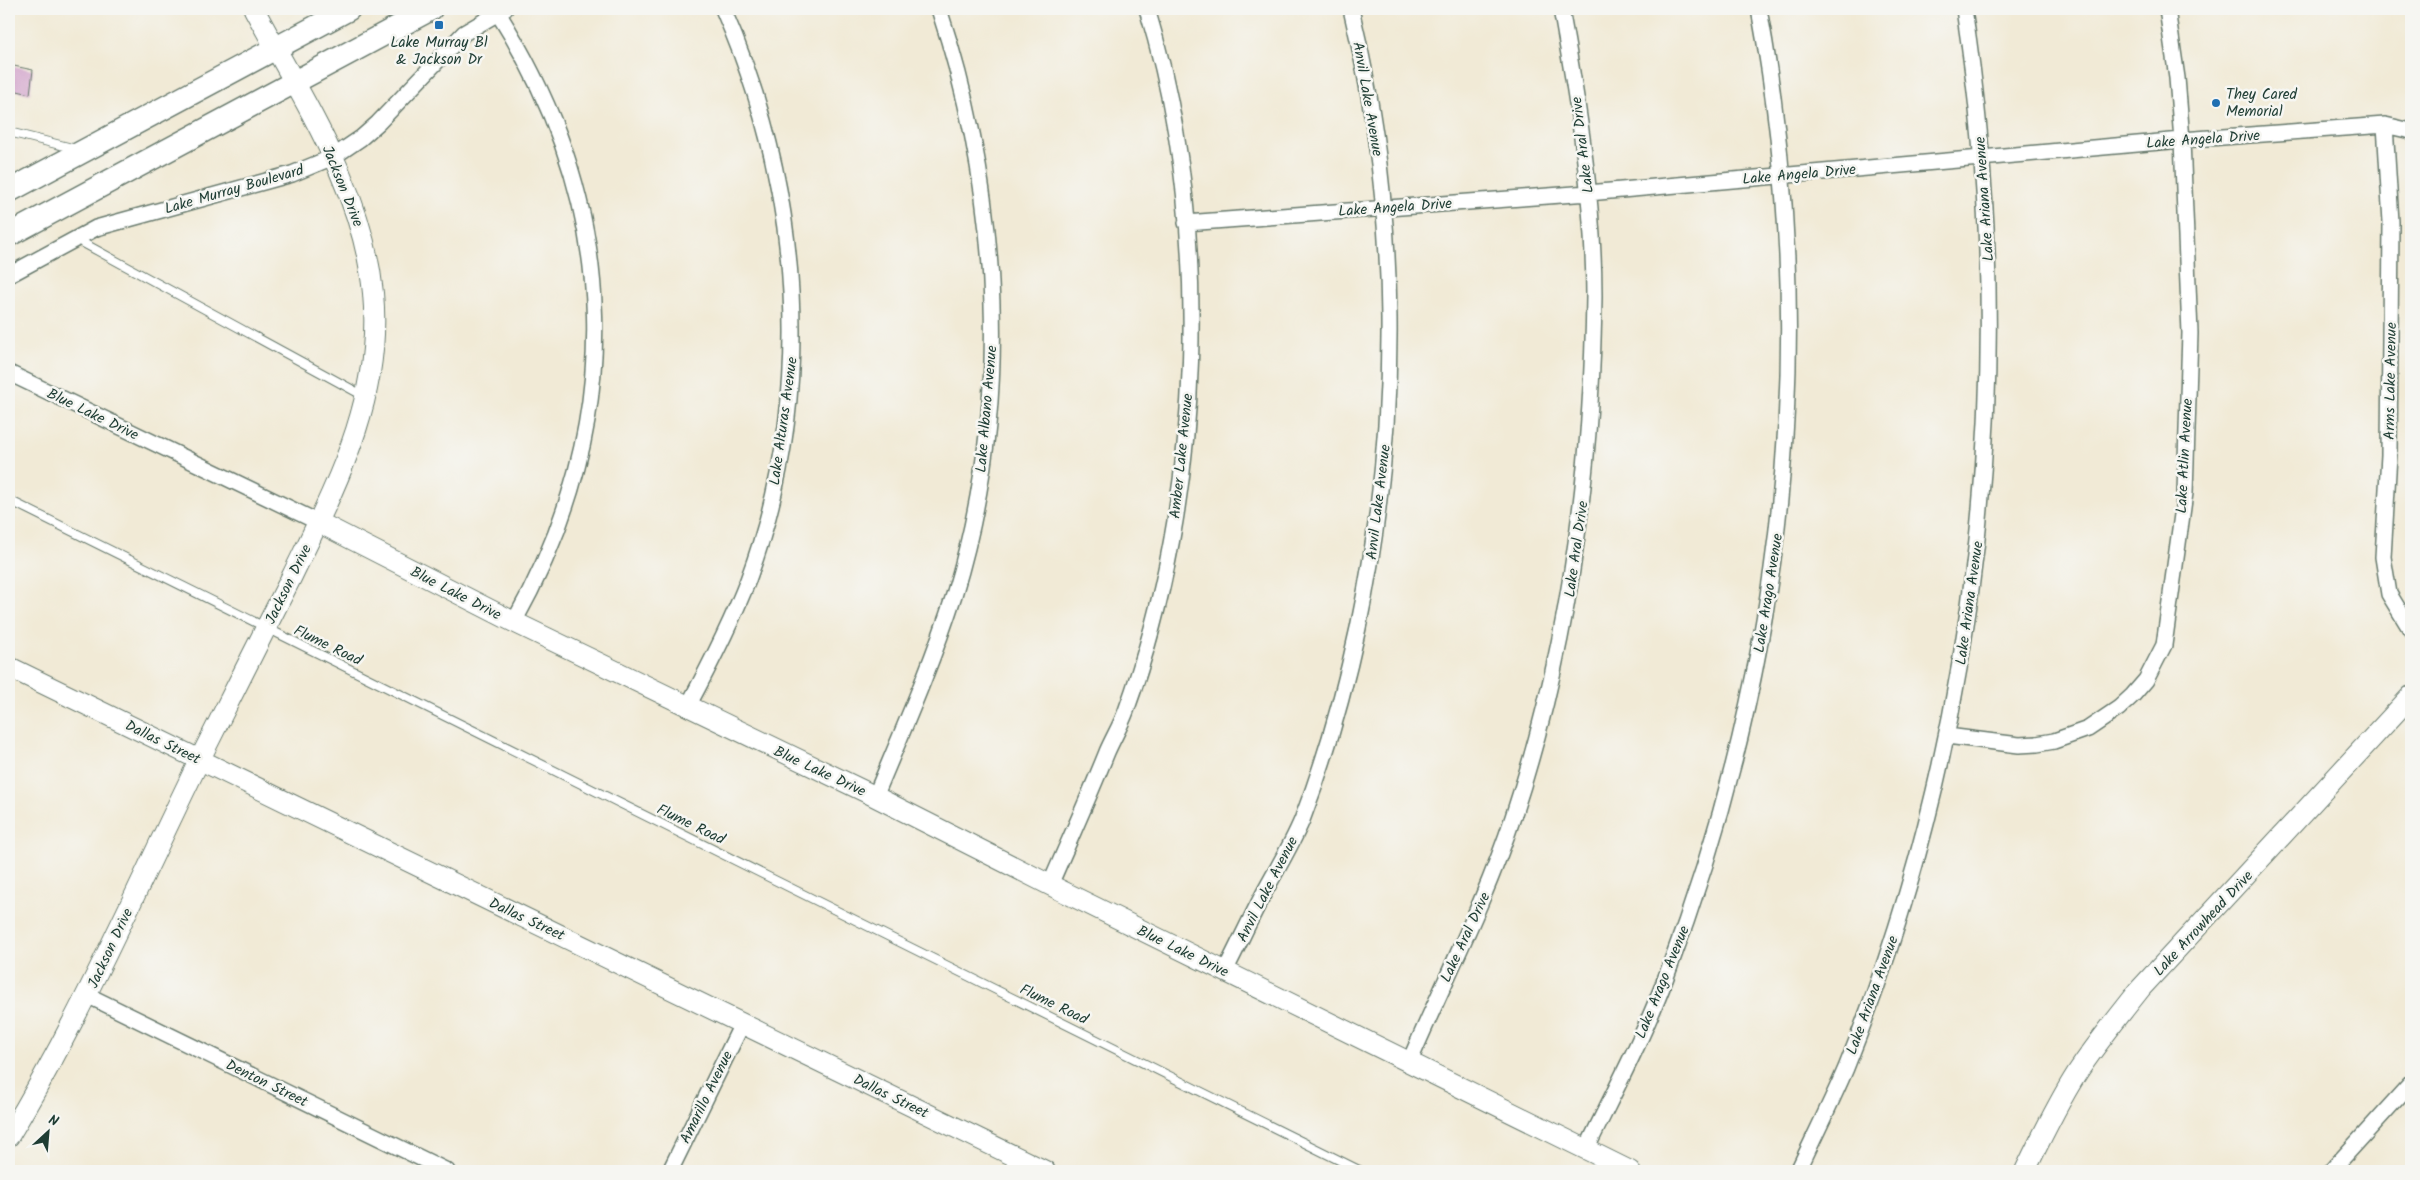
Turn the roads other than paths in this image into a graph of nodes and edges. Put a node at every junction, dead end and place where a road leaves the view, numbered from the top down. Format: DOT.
graph roads {
  1 [pos="254,9"];
  2 [pos="349,9"];
  3 [pos="431,9"];
  4 [pos="724,9"];
  5 [pos="939,9"];
  6 [pos="1147,9"];
  7 [pos="1351,9"];
  8 [pos="1561,9"];
  9 [pos="1759,9"];
  10 [pos="1964,9"];
  11 [pos="2167,9"];
  12 [pos="502,11"];
  13 [pos="276,49"];
  14 [pos="294,83"];
  15 [pos="2385,125"];
  16 [pos="2411,131"];
  17 [pos="9,132"];
  18 [pos="2182,140"];
  19 [pos="83,150"];
  20 [pos="334,156"];
  21 [pos="1983,158"];
  22 [pos="1782,175"];
  23 [pos="9,191"];
  24 [pos="1588,193"];
  25 [pos="1384,207"];
  26 [pos="1186,223"];
  27 [pos="9,235"];
  28 [pos="76,238"];
  29 [pos="9,275"];
  30 [pos="9,373"];
  31 [pos="366,397"];
  32 [pos="9,500"];
  33 [pos="318,522"];
  34 [pos="514,622"];
  35 [pos="266,629"];
  36 [pos="2411,630"];
  37 [pos="9,667"];
  38 [pos="2411,696"];
  39 [pos="688,706"];
  40 [pos="1947,736"];
  41 [pos="200,760"];
  42 [pos="875,797"];
  43 [pos="1050,885"];
  44 [pos="1225,971"];
  45 [pos="88,995"];
  46 [pos="742,1024"];
  47 [pos="1409,1063"];
  48 [pos="2411,1083"];
  49 [pos="9,1136"];
  50 [pos="1586,1148"];
  51 [pos="446,1171"];
  52 [pos="670,1171"];
  53 [pos="1045,1171"];
  54 [pos="1361,1171"];
  55 [pos="1630,1171"];
  56 [pos="1798,1171"];
  57 [pos="2024,1171"];
  58 [pos="2331,1171"];
  1 -- 13 [label="street, Jackson Drive"];
  2 -- 13 [label="main road"];
  3 -- 14 [label="main road"];
  4 -- 39 [label="street, Lake Alturas Avenue"];
  5 -- 42 [label="street, Lake Albano Avenue"];
  6 -- 26 [label="street, Amber Lake Avenue"];
  7 -- 25 [label="street, Anvil Lake Avenue"];
  8 -- 24 [label="street, Lake Aral Drive"];
  9 -- 22 [label="street, Lake Arago Avenue"];
  10 -- 21 [label="street, Lake Ariana Avenue"];
  11 -- 18 [label="street, Lake Atlin Avenue"];
  12 -- 20 [label="street, Lake Murray Boulevard"];
  12 -- 34 [label="street"];
  13 -- 14 [label="street, Jackson Drive"];
  13 -- 19 [label="main road"];
  14 -- 20 [label="street, Jackson Drive"];
  14 -- 27 [label="main road"];
  15 -- 16 [label="street, Lake Angela Drive"];
  15 -- 18 [label="street, Lake Angela Drive"];
  15 -- 36 [label="street, Arms Lake Avenue"];
  17 -- 19 [label="lane"];
  18 -- 21 [label="street, Lake Angela Drive"];
  18 -- 40 [label="street, Lake Atlin Avenue"];
  19 -- 23 [label="main road"];
  20 -- 28 [label="street, Lake Murray Boulevard"];
  20 -- 31 [label="street, Jackson Drive"];
  21 -- 22 [label="street, Lake Angela Drive"];
  21 -- 40 [label="street, Lake Ariana Avenue"];
  22 -- 24 [label="street, Lake Angela Drive"];
  22 -- 50 [label="street, Lake Arago Avenue"];
  24 -- 25 [label="street, Lake Angela Drive"];
  24 -- 47 [label="street, Lake Aral Drive"];
  25 -- 26 [label="street, Lake Angela Drive"];
  25 -- 44 [label="street, Anvil Lake Avenue"];
  26 -- 43 [label="street, Amber Lake Avenue"];
  28 -- 29 [label="street, Lake Murray Boulevard"];
  28 -- 31 [label="lane"];
  30 -- 33 [label="street, Blue Lake Drive"];
  31 -- 33 [label="street, Jackson Drive"];
  32 -- 35 [label="lane, Flume Road"];
  33 -- 34 [label="street, Blue Lake Drive"];
  33 -- 35 [label="street, Jackson Drive"];
  34 -- 39 [label="street, Blue Lake Drive"];
  35 -- 41 [label="street, Jackson Drive"];
  35 -- 54 [label="lane, Flume Road"];
  37 -- 41 [label="street, Dallas Street"];
  38 -- 57 [label="street, Lake Arrowhead Drive"];
  39 -- 42 [label="street, Blue Lake Drive"];
  40 -- 56 [label="street, Lake Ariana Avenue"];
  41 -- 45 [label="street, Jackson Drive"];
  41 -- 46 [label="street, Dallas Street"];
  42 -- 43 [label="street, Blue Lake Drive"];
  43 -- 44 [label="street, Blue Lake Drive"];
  44 -- 47 [label="street, Blue Lake Drive"];
  45 -- 49 [label="street, Jackson Drive"];
  45 -- 51 [label="street, Denton Street"];
  46 -- 52 [label="street, Amarillo Avenue"];
  46 -- 53 [label="street, Dallas Street"];
  47 -- 50 [label="street, Blue Lake Drive"];
  48 -- 58 [label="street"];
  50 -- 55 [label="street, Blue Lake Drive"];
}
